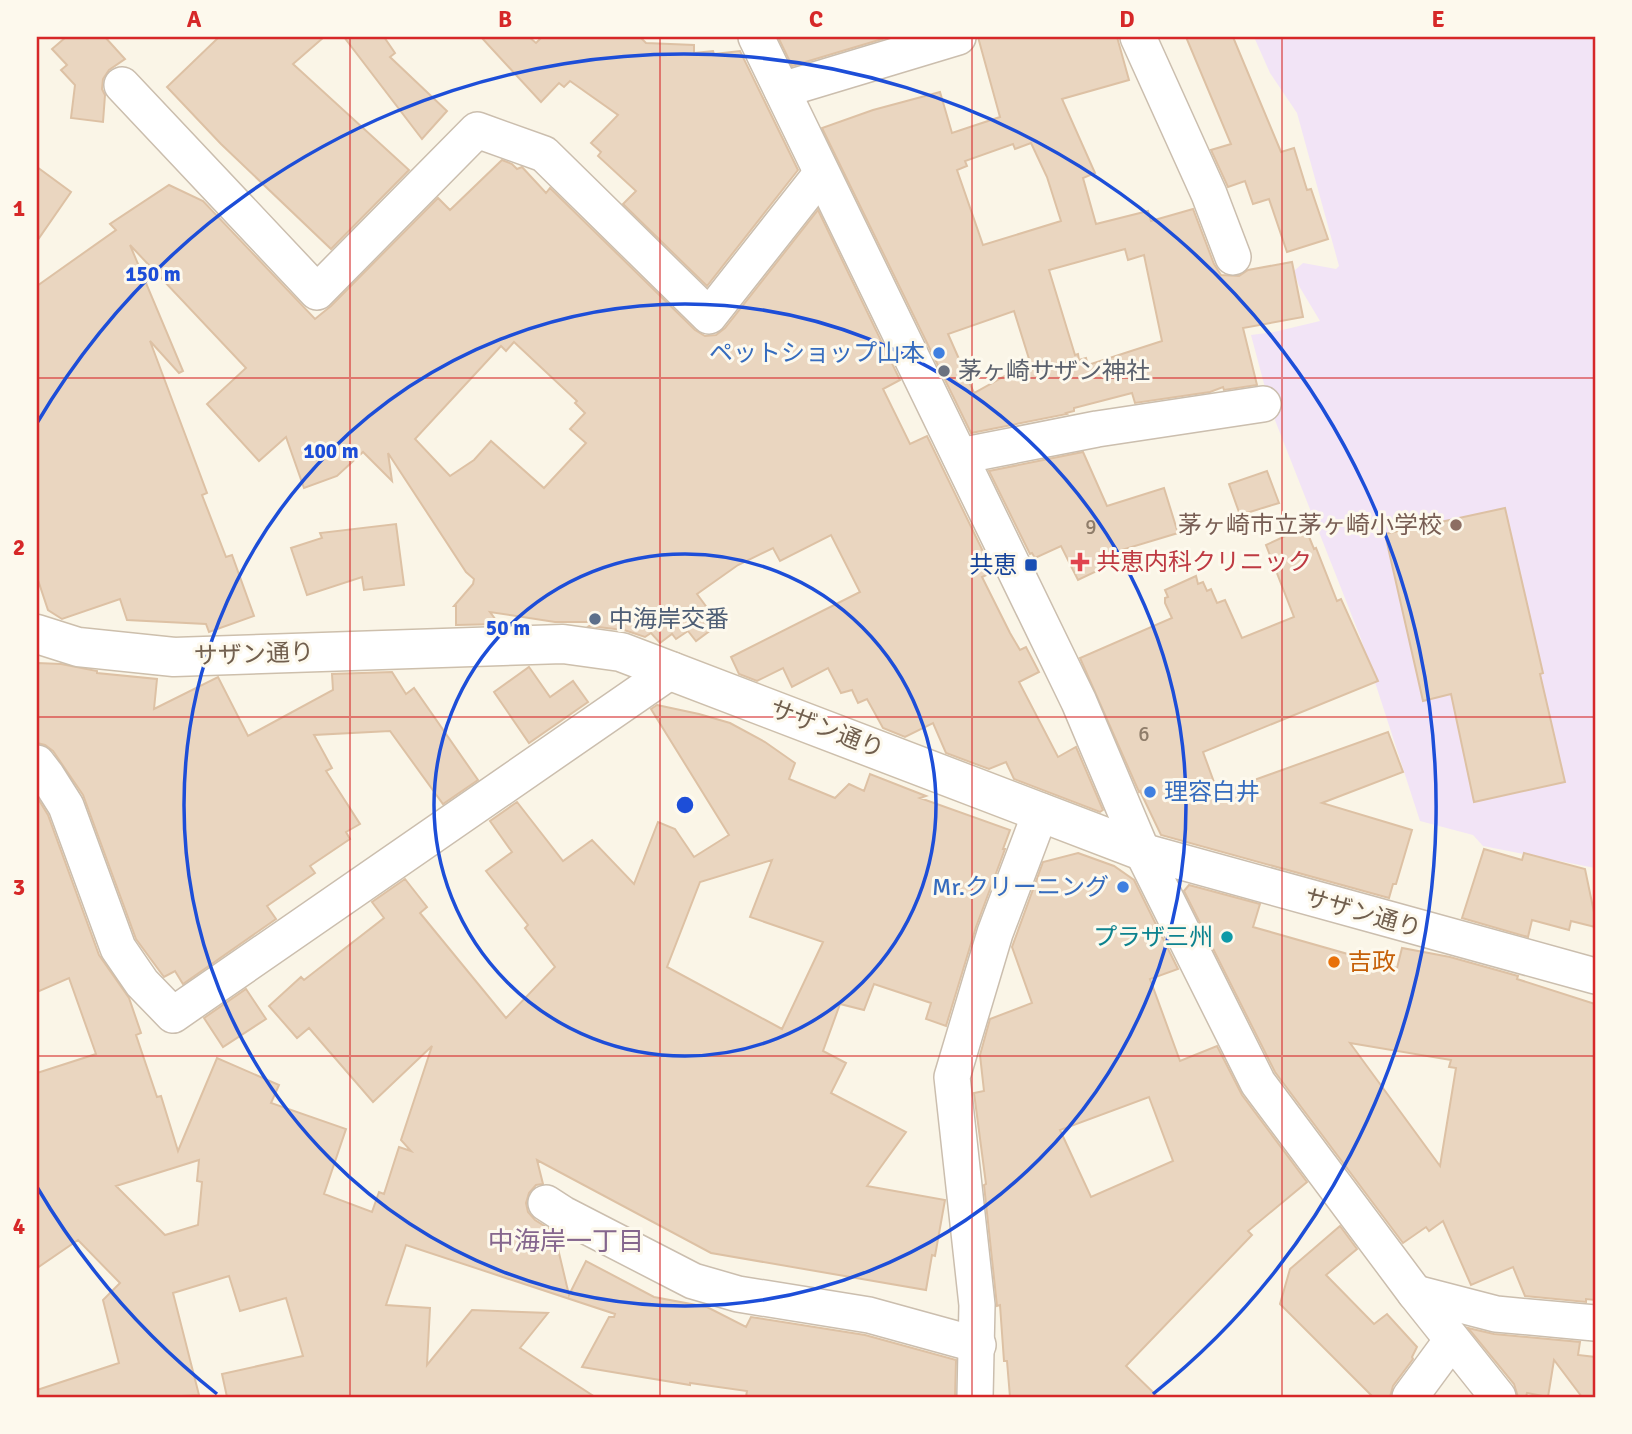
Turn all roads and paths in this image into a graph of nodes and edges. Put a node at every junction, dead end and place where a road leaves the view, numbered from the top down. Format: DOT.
graph roads {
  1 [pos="757,37"];
  2 [pos="1138,37"];
  3 [pos="950,38"];
  4 [pos="122,85"];
  5 [pos="782,90"];
  6 [pos="821,174"];
  7 [pos="1233,257"];
  8 [pos="1263,404"];
  9 [pos="960,456"];
  10 [pos="37,634"];
  11 [pos="672,670"];
  12 [pos="37,763"];
  13 [pos="1041,811"];
  14 [pos="1142,851"];
  15 [pos="1595,976"];
  16 [pos="547,1203"];
  17 [pos="1415,1293"];
  18 [pos="1595,1323"];
  19 [pos="1452,1340"];
  20 [pos="978,1345"];
  21 [pos="975,1397"];
  22 [pos="1410,1397"];
  23 [pos="1498,1397"];
  1 -- 5 [label="street"];
  2 -- 7 [label="street"];
  3 -- 5 [label="street"];
  4 -- 6 [label="street"];
  5 -- 6 [label="street"];
  6 -- 9 [label="street"];
  8 -- 9 [label="street"];
  9 -- 14 [label="street"];
  10 -- 11 [label="street, サザン通り"];
  11 -- 12 [label="street"];
  11 -- 13 [label="street, サザン通り"];
  13 -- 14 [label="street, サザン通り"];
  13 -- 20 [label="street"];
  14 -- 15 [label="street, サザン通り"];
  14 -- 17 [label="street"];
  16 -- 20 [label="street"];
  17 -- 18 [label="street"];
  17 -- 19 [label="street"];
  19 -- 22 [label="street"];
  19 -- 23 [label="street"];
  20 -- 21 [label="street"];
}
